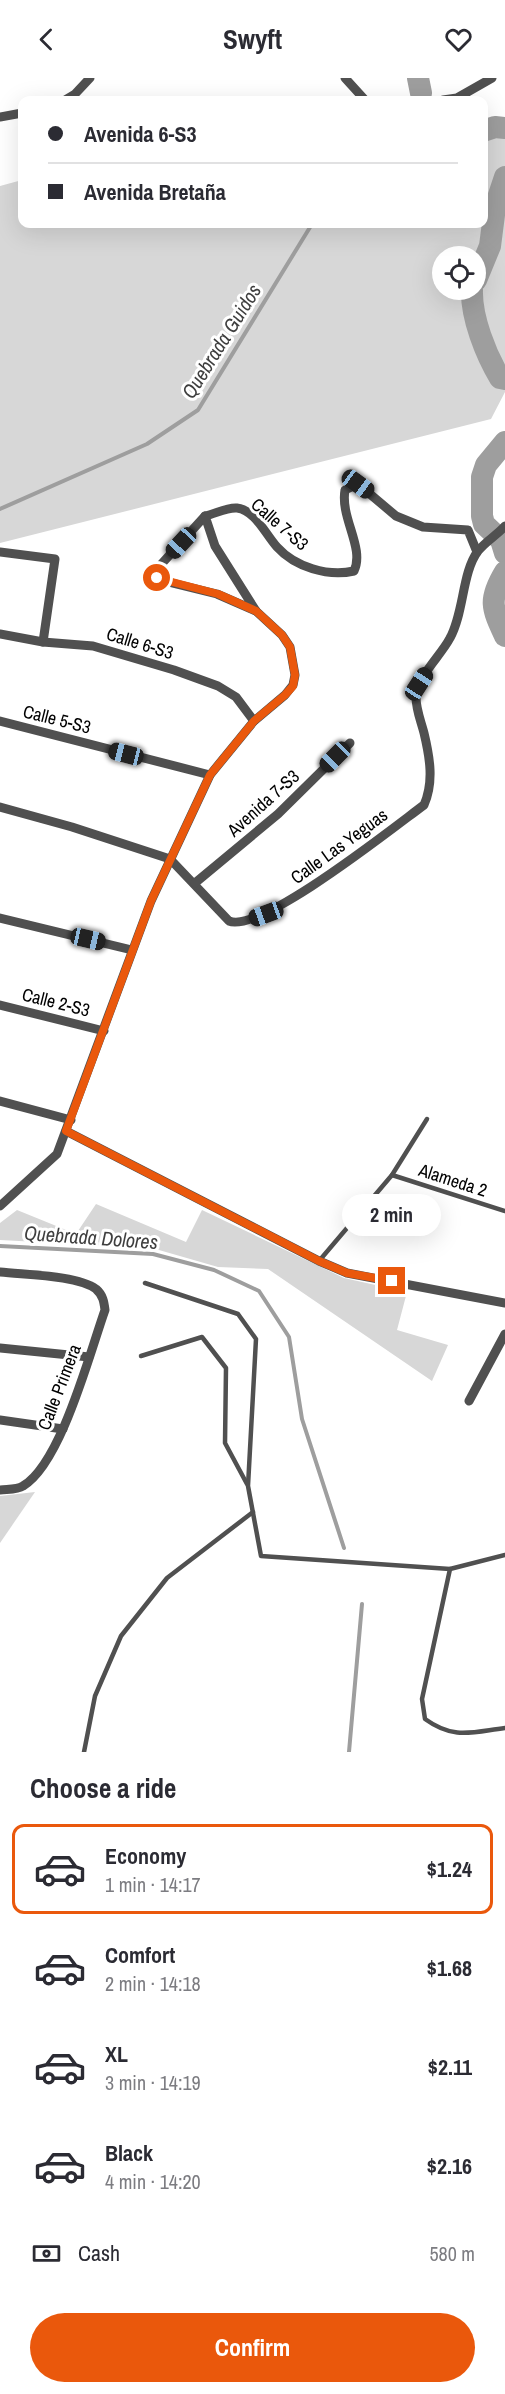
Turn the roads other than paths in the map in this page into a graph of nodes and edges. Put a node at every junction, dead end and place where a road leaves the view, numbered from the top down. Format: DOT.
graph roads {
  1 [pos="345,78"];
  2 [pos="492,78"];
  3 [pos="88,79"];
  4 [pos="72,96"];
  5 [pos="357,96"];
  6 [pos="460,96"];
  7 [pos="18,114"];
  8 [pos="0,117"];
  9 [pos="206,516"];
  10 [pos="504,527"];
  11 [pos="0,552"];
  12 [pos="477,552"];
  13 [pos="256,611"];
  14 [pos="0,634"];
  15 [pos="43,642"];
  16 [pos="0,721"];
  17 [pos="254,721"];
  18 [pos="350,743"];
  19 [pos="210,775"];
  20 [pos="0,807"];
  21 [pos="170,858"];
  22 [pos="195,883"];
  23 [pos="0,918"];
  24 [pos="132,950"];
  25 [pos="0,1005"];
  26 [pos="104,1030"];
  27 [pos="0,1101"];
  28 [pos="428,1119"];
  29 [pos="70,1120"];
  30 [pos="66,1131"];
  31 [pos="392,1175"];
  32 [pos="0,1206"];
  33 [pos="505,1211"];
  34 [pos="319,1261"];
  35 [pos="0,1272"];
  36 [pos="145,1282"];
  37 [pos="505,1303"];
  38 [pos="505,1334"];
  39 [pos="0,1347"];
  40 [pos="141,1356"];
  41 [pos="89,1357"];
  42 [pos="469,1401"];
  43 [pos="0,1420"];
  44 [pos="63,1429"];
  45 [pos="248,1486"];
  46 [pos="0,1490"];
  47 [pos="253,1512"];
  48 [pos="505,1555"];
  49 [pos="450,1569"];
  50 [pos="505,1728"];
  51 [pos="84,1752"];
  1 -- 5 [label="street"];
  2 -- 6 [label="street"];
  3 -- 4 [label="street"];
  7 -- 8 [label="street"];
  9 -- 12 [label="street, Calle 7-S3"];
  9 -- 13 [label="street"];
  9 -- 13 [label="street"];
  10 -- 12 [label="street, Calle Las Yeguas"];
  11 -- 15 [label="street"];
  12 -- 22 [label="street, Calle Las Yeguas"];
  13 -- 17 [label="street"];
  14 -- 15 [label="street, Calle 6-S3"];
  15 -- 17 [label="street, Calle 6-S3"];
  16 -- 19 [label="street, Calle 5-S3"];
  17 -- 19 [label="street"];
  18 -- 22 [label="street, Avenida 7-S3"];
  19 -- 21 [label="street"];
  20 -- 21 [label="street"];
  21 -- 22 [label="street, Calle Las Yeguas"];
  21 -- 24 [label="street"];
  23 -- 24 [label="street"];
  24 -- 26 [label="street"];
  25 -- 26 [label="street, Calle 2-S3"];
  26 -- 29 [label="street"];
  27 -- 29 [label="street"];
  28 -- 31 [label="lane"];
  29 -- 30 [label="street"];
  30 -- 32 [label="street"];
  30 -- 34 [label="street"];
  31 -- 33 [label="lane, Alameda 2"];
  31 -- 34 [label="lane"];
  34 -- 37 [label="street"];
  35 -- 41 [label="street, Calle Primera"];
  36 -- 45 [label="lane"];
  38 -- 42 [label="street"];
  39 -- 41 [label="street"];
  40 -- 45 [label="lane"];
  41 -- 44 [label="street, Calle Primera"];
  43 -- 44 [label="street"];
  44 -- 46 [label="street, Calle Primera"];
  45 -- 47 [label="lane"];
  47 -- 49 [label="lane"];
  47 -- 51 [label="lane"];
  48 -- 49 [label="lane"];
  49 -- 50 [label="lane"];
}
